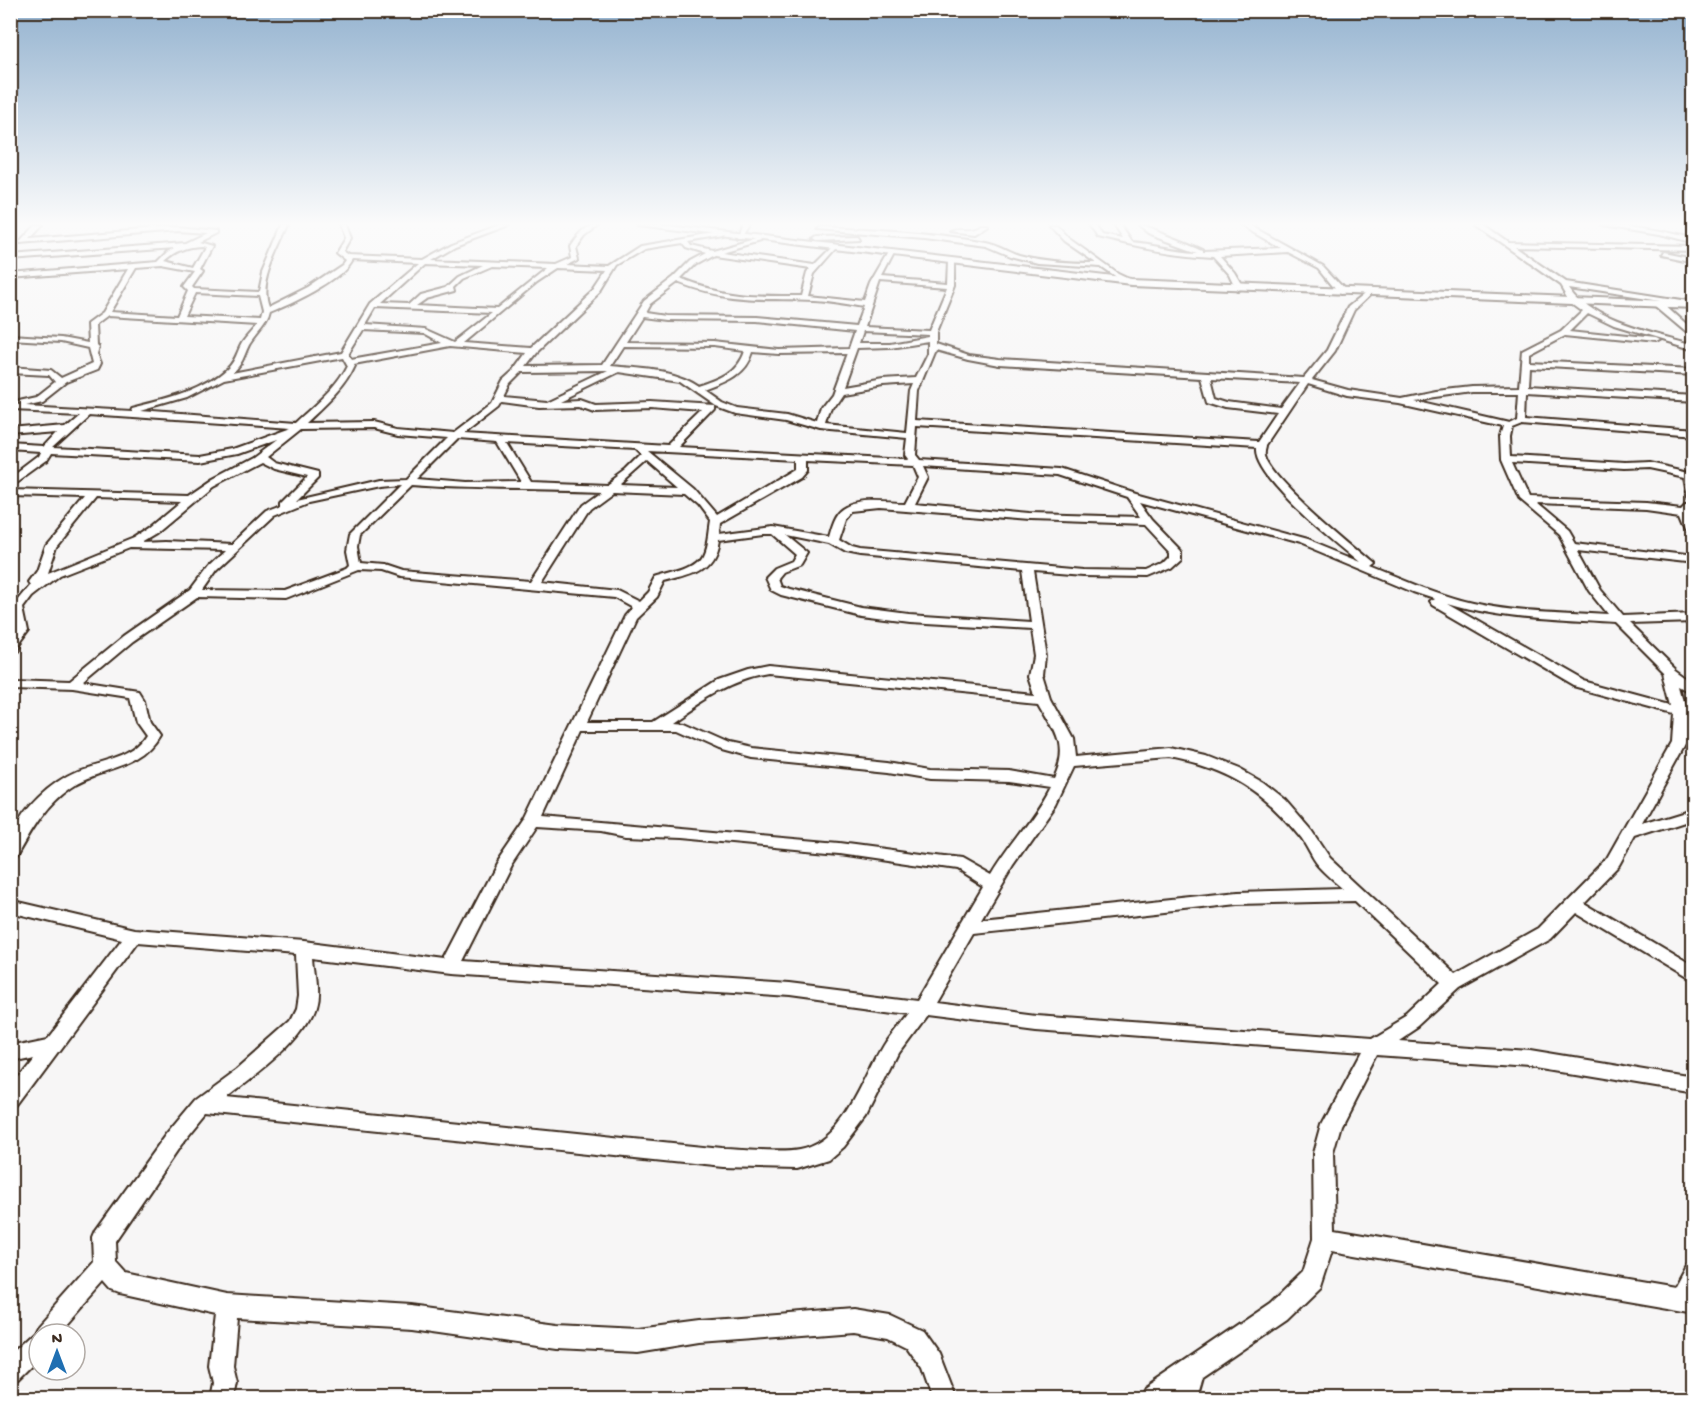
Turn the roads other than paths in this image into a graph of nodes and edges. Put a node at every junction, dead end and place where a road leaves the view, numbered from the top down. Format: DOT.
graph roads {
  1 [pos="119,291"];
  2 [pos="192,291"];
  3 [pos="262,291"];
  4 [pos="309,291"];
  5 [pos="391,291"];
  6 [pos="441,291"];
  7 [pos="522,291"];
  8 [pos="596,291"];
  9 [pos="661,291"];
  10 [pos="706,291"];
  11 [pos="805,291"];
  12 [pos="875,291"];
  13 [pos="949,291"];
  14 [pos="1311,291"];
  15 [pos="1568,291"];
  16 [pos="1608,291"];
  17 [pos="1343,292"];
  18 [pos="1368,293"];
  19 [pos="261,294"];
  20 [pos="804,298"];
  21 [pos="1574,300"];
  22 [pos="1659,304"];
  23 [pos="1694,304"];
  24 [pos="373,306"];
  25 [pos="412,306"];
  26 [pos="869,306"];
  27 [pos="1586,310"];
  28 [pos="500,311"];
  29 [pos="266,312"];
  30 [pos="105,314"];
  31 [pos="639,314"];
  32 [pos="179,319"];
  33 [pos="263,323"];
  34 [pos="360,327"];
  35 [pos="860,329"];
  36 [pos="1564,332"];
  37 [pos="1694,336"];
  38 [pos="10,337"];
  39 [pos="932,339"];
  40 [pos="1668,340"];
  41 [pos="454,344"];
  42 [pos="620,345"];
  43 [pos="94,347"];
  44 [pos="852,348"];
  45 [pos="1694,348"];
  46 [pos="750,349"];
  47 [pos="533,351"];
  48 [pos="347,358"];
  49 [pos="1524,363"];
  50 [pos="605,368"];
  51 [pos="521,369"];
  52 [pos="10,370"];
  53 [pos="620,370"];
  54 [pos="1694,372"];
  55 [pos="1206,374"];
  56 [pos="224,377"];
  57 [pos="918,381"];
  58 [pos="1306,381"];
  59 [pos="60,382"];
  60 [pos="699,388"];
  61 [pos="837,391"];
  62 [pos="1524,391"];
  63 [pos="501,398"];
  64 [pos="1694,399"];
  65 [pos="1400,400"];
  66 [pos="546,403"];
  67 [pos="719,404"];
  68 [pos="10,406"];
  69 [pos="87,411"];
  70 [pos="710,411"];
  71 [pos="126,412"];
  72 [pos="1285,412"];
  73 [pos="1521,419"];
  74 [pos="913,424"];
  75 [pos="1508,424"];
  76 [pos="821,427"];
  77 [pos="68,428"];
  78 [pos="292,429"];
  79 [pos="10,433"];
  80 [pos="1694,433"];
  81 [pos="457,434"];
  82 [pos="913,436"];
  83 [pos="500,440"];
  84 [pos="1262,445"];
  85 [pos="10,448"];
  86 [pos="671,449"];
  87 [pos="47,450"];
  88 [pos="642,451"];
  89 [pos="261,457"];
  90 [pos="802,457"];
  91 [pos="1506,460"];
  92 [pos="914,461"];
  93 [pos="1692,474"];
  94 [pos="407,482"];
  95 [pos="10,484"];
  96 [pos="528,485"];
  97 [pos="607,489"];
  98 [pos="689,491"];
  99 [pos="10,494"];
  100 [pos="1131,495"];
  101 [pos="92,497"];
  102 [pos="191,498"];
  103 [pos="1694,498"];
  104 [pos="1524,501"];
  105 [pos="909,505"];
  106 [pos="282,506"];
  107 [pos="1690,511"];
  108 [pos="1149,521"];
  109 [pos="715,522"];
  110 [pos="773,530"];
  111 [pos="1694,530"];
  112 [pos="711,538"];
  113 [pos="833,541"];
  114 [pos="1572,546"];
  115 [pos="122,547"];
  116 [pos="232,547"];
  117 [pos="1694,560"];
  118 [pos="356,566"];
  119 [pos="1027,568"];
  120 [pos="1380,573"];
  121 [pos="534,585"];
  122 [pos="32,587"];
  123 [pos="1418,590"];
  124 [pos="194,593"];
  125 [pos="639,606"];
  126 [pos="1694,618"];
  127 [pos="1621,621"];
  128 [pos="1035,625"];
  129 [pos="10,649"];
  130 [pos="1671,672"];
  131 [pos="10,683"];
  132 [pos="72,685"];
  133 [pos="1694,689"];
  134 [pos="1044,697"];
  135 [pos="1682,712"];
  136 [pos="658,725"];
  137 [pos="579,726"];
  138 [pos="1069,762"];
  139 [pos="1058,784"];
  140 [pos="1694,813"];
  141 [pos="533,822"];
  142 [pos="1629,834"];
  143 [pos="10,853"];
  144 [pos="994,886"];
  145 [pos="1357,895"];
  146 [pos="1574,903"];
  147 [pos="10,906"];
  148 [pos="970,927"];
  149 [pos="134,935"];
  150 [pos="304,949"];
  151 [pos="451,967"];
  152 [pos="1694,976"];
  153 [pos="1454,984"];
  154 [pos="921,1008"];
  155 [pos="55,1041"];
  156 [pos="1372,1047"];
  157 [pos="10,1051"];
  158 [pos="1694,1085"];
  159 [pos="10,1099"];
  160 [pos="203,1104"];
  161 [pos="1325,1238"];
  162 [pos="105,1266"];
  163 [pos="1694,1273"];
  164 [pos="1686,1301"];
  165 [pos="227,1306"];
  166 [pos="56,1322"];
  167 [pos="27,1354"];
  168 [pos="1193,1368"];
  169 [pos="10,1371"];
  170 [pos="222,1398"];
  171 [pos="944,1398"];
  172 [pos="1151,1398"];
  173 [pos="1184,1398"];
  1 -- 30 [label="street"];
  2 -- 19 [label="street"];
  2 -- 32 [label="street"];
  3 -- 19 [label="street"];
  4 -- 29 [label="street"];
  5 -- 24 [label="street"];
  6 -- 25 [label="street"];
  7 -- 28 [label="street"];
  8 -- 47 [label="street"];
  9 -- 31 [label="street"];
  10 -- 20 [label="street"];
  11 -- 20 [label="street"];
  12 -- 26 [label="street"];
  13 -- 39 [label="street"];
  14 -- 17 [label="street"];
  15 -- 21 [label="street"];
  16 -- 23 [label="street"];
  17 -- 18 [label="street"];
  18 -- 21 [label="street"];
  18 -- 58 [label="street"];
  19 -- 29 [label="street"];
  20 -- 26 [label="street"];
  21 -- 22 [label="street"];
  21 -- 27 [label="street"];
  22 -- 23 [label="street"];
  22 -- 37 [label="street"];
  24 -- 25 [label="street"];
  24 -- 34 [label="street"];
  25 -- 28 [label="street"];
  26 -- 35 [label="street"];
  27 -- 36 [label="street"];
  27 -- 40 [label="street"];
  28 -- 41 [label="street"];
  29 -- 33 [label="street"];
  30 -- 32 [label="street"];
  30 -- 43 [label="street"];
  31 -- 35 [label="street"];
  31 -- 42 [label="street"];
  32 -- 33 [label="street"];
  33 -- 56 [label="street"];
  34 -- 41 [label="street"];
  34 -- 48 [label="street"];
  35 -- 39 [label="street"];
  35 -- 44 [label="street"];
  36 -- 40 [label="street"];
  36 -- 49 [label="street"];
  38 -- 43 [label="street"];
  39 -- 44 [label="street"];
  39 -- 55 [label="street"];
  39 -- 57 [label="street"];
  40 -- 45 [label="street"];
  41 -- 47 [label="street"];
  41 -- 48 [label="street"];
  42 -- 46 [label="street"];
  42 -- 50 [label="street"];
  43 -- 59 [label="street"];
  44 -- 46 [label="street"];
  44 -- 61 [label="street"];
  46 -- 60 [label="street"];
  47 -- 51 [label="street"];
  48 -- 56 [label="street"];
  48 -- 78 [label="street"];
  49 -- 54 [label="street"];
  49 -- 62 [label="street"];
  50 -- 51 [label="street"];
  50 -- 53 [label="street"];
  51 -- 63 [label="street"];
  52 -- 59 [label="street"];
  53 -- 60 [label="street"];
  53 -- 66 [label="street"];
  55 -- 58 [label="street"];
  55 -- 72 [label="street"];
  56 -- 71 [label="street"];
  57 -- 61 [label="street"];
  57 -- 74 [label="street"];
  58 -- 65 [label="street"];
  58 -- 72 [label="street"];
  59 -- 68 [label="street"];
  60 -- 67 [label="street"];
  61 -- 76 [label="street"];
  62 -- 64 [label="street"];
  62 -- 65 [label="street"];
  62 -- 73 [label="street"];
  63 -- 66 [label="street"];
  63 -- 81 [label="street"];
  65 -- 75 [label="street"];
  66 -- 70 [label="street"];
  67 -- 70 [label="street"];
  67 -- 76 [label="street"];
  68 -- 69 [label="street"];
  69 -- 71 [label="street"];
  69 -- 77 [label="street"];
  70 -- 86 [label="street"];
  71 -- 78 [label="street"];
  72 -- 84 [label="street"];
  73 -- 75 [label="street"];
  73 -- 80 [label="street"];
  74 -- 82 [label="street"];
  74 -- 84 [label="street"];
  75 -- 91 [label="street"];
  76 -- 82 [label="street"];
  77 -- 79 [label="street"];
  77 -- 87 [label="street"];
  78 -- 81 [label="street"];
  78 -- 87 [label="street"];
  78 -- 89 [label="street"];
  81 -- 83 [label="street"];
  81 -- 94 [label="street"];
  82 -- 92 [label="street"];
  83 -- 88 [label="street"];
  83 -- 96 [label="street"];
  84 -- 120 [label="street"];
  85 -- 87 [label="street"];
  86 -- 88 [label="street"];
  86 -- 90 [label="street"];
  87 -- 95 [label="street"];
  88 -- 97 [label="street"];
  88 -- 98 [label="street"];
  89 -- 102 [label="street"];
  89 -- 106 [label="street"];
  90 -- 92 [label="street"];
  90 -- 109 [label="street"];
  91 -- 93 [label="street"];
  91 -- 104 [label="street"];
  92 -- 100 [label="street"];
  92 -- 105 [label="street"];
  93 -- 103 [label="street"];
  94 -- 96 [label="street"];
  94 -- 106 [label="street"];
  94 -- 118 [label="street"];
  96 -- 97 [label="street"];
  97 -- 98 [label="street"];
  97 -- 121 [label="street"];
  98 -- 109 [label="street"];
  99 -- 101 [label="street"];
  100 -- 108 [label="street"];
  100 -- 120 [label="street"];
  101 -- 102 [label="street"];
  101 -- 122 [label="street"];
  102 -- 115 [label="street"];
  103 -- 107 [label="street"];
  104 -- 107 [label="street"];
  104 -- 114 [label="street"];
  105 -- 108 [label="street"];
  105 -- 113 [label="street"];
  106 -- 116 [label="street"];
  107 -- 111 [label="street"];
  108 -- 119 [label="street"];
  109 -- 112 [label="street"];
  110 -- 112 [label="street"];
  110 -- 113 [label="street"];
  110 -- 128 [label="street"];
  112 -- 125 [label="street"];
  113 -- 119 [label="street"];
  114 -- 117 [label="street"];
  114 -- 127 [label="street"];
  115 -- 116 [label="street"];
  115 -- 122 [label="street"];
  116 -- 124 [label="street"];
  118 -- 121 [label="street"];
  118 -- 124 [label="street"];
  119 -- 128 [label="street"];
  120 -- 123 [label="street"];
  121 -- 125 [label="street"];
  122 -- 129 [label="street"];
  123 -- 127 [label="street"];
  123 -- 135 [label="street"];
  124 -- 132 [label="street"];
  125 -- 137 [label="street"];
  126 -- 127 [label="street"];
  127 -- 130 [label="street"];
  128 -- 134 [label="street"];
  130 -- 133 [label="street"];
  130 -- 135 [label="street"];
  131 -- 132 [label="street"];
  132 -- 143 [label="street"];
  134 -- 136 [label="street"];
  134 -- 138 [label="street"];
  135 -- 142 [label="street"];
  136 -- 137 [label="street"];
  136 -- 139 [label="street"];
  137 -- 141 [label="street"];
  138 -- 139 [label="street"];
  138 -- 145 [label="street"];
  139 -- 144 [label="street"];
  140 -- 142 [label="street"];
  141 -- 144 [label="street"];
  141 -- 151 [label="street"];
  142 -- 146 [label="street"];
  144 -- 148 [label="street"];
  145 -- 148 [label="street"];
  145 -- 153 [label="street"];
  146 -- 152 [label="street"];
  146 -- 153 [label="street"];
  147 -- 149 [label="street"];
  148 -- 154 [label="street"];
  149 -- 150 [label="street"];
  149 -- 155 [label="street"];
  150 -- 151 [label="street"];
  150 -- 160 [label="street"];
  151 -- 154 [label="street"];
  153 -- 156 [label="street"];
  154 -- 156 [label="street"];
  154 -- 160 [label="street"];
  155 -- 157 [label="street"];
  155 -- 159 [label="street"];
  156 -- 158 [label="street"];
  156 -- 161 [label="street"];
  160 -- 162 [label="street"];
  161 -- 164 [label="street"];
  161 -- 168 [label="street"];
  162 -- 165 [label="street"];
  162 -- 166 [label="street"];
  163 -- 164 [label="street"];
  165 -- 170 [label="street"];
  165 -- 171 [label="street"];
  167 -- 169 [label="street"];
  168 -- 172 [label="street"];
  168 -- 173 [label="street"];
}
